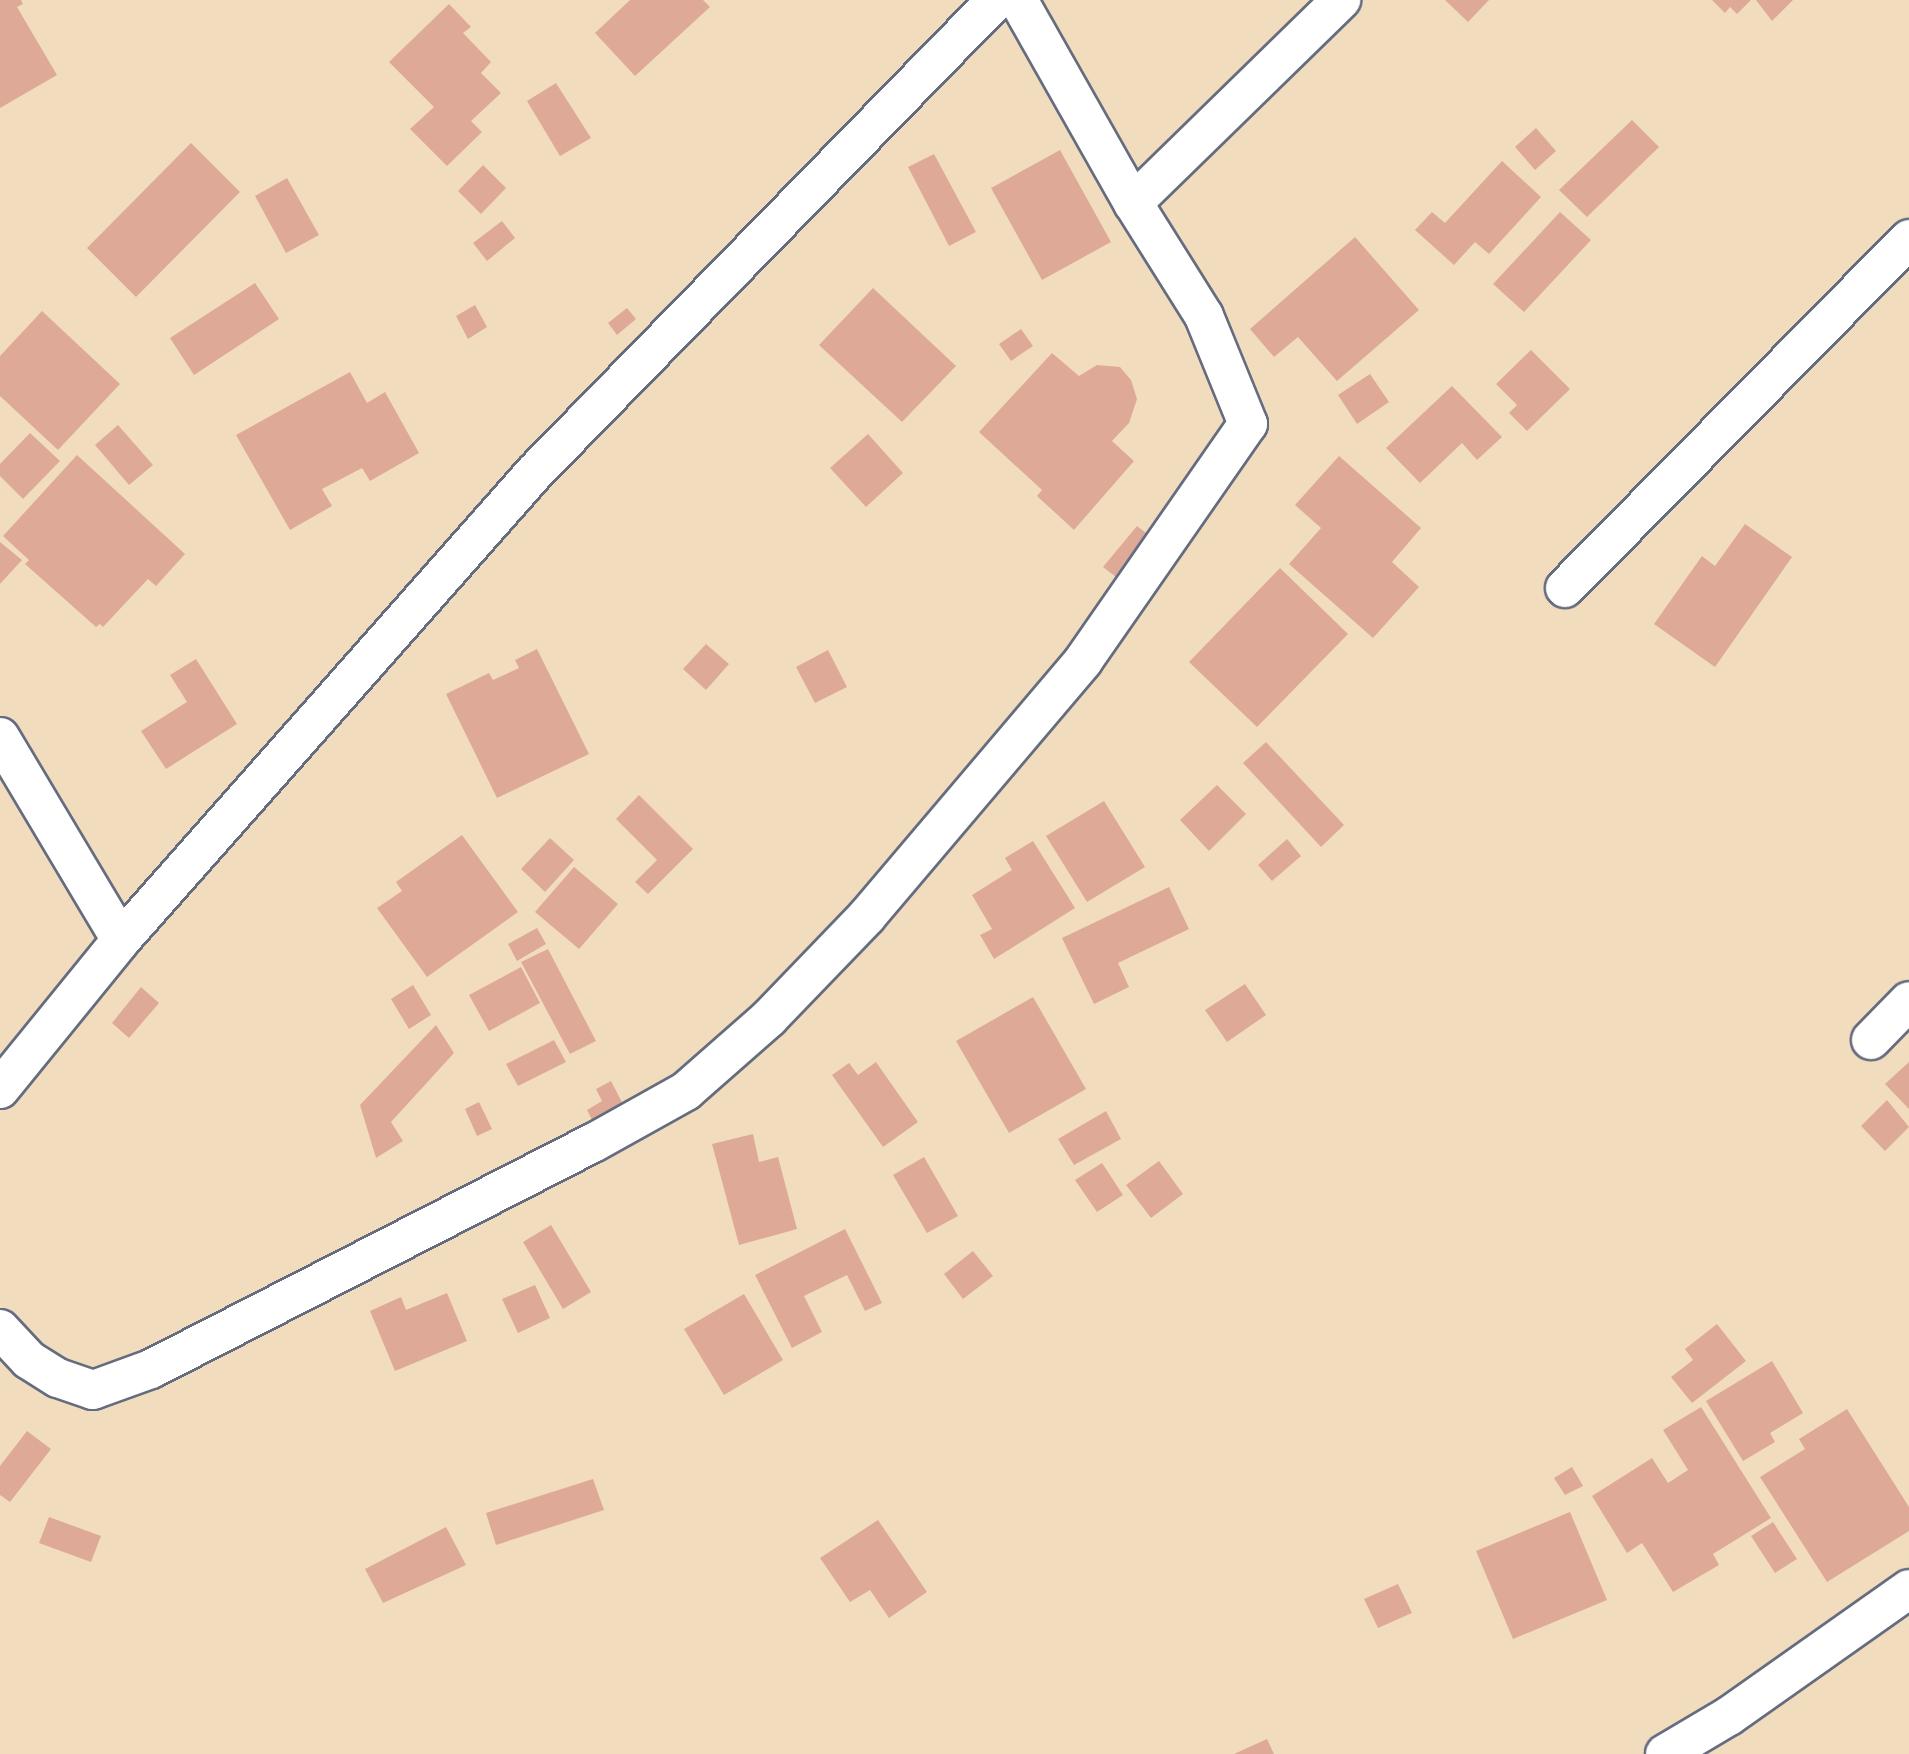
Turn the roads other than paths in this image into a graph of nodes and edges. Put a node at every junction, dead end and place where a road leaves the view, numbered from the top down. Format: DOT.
graph roads {
  1 [pos="996,0"];
  2 [pos="1018,0"];
  3 [pos="1341,0"];
  4 [pos="1133,203"];
  5 [pos="1909,239"];
  6 [pos="1565,588"];
  7 [pos="0,737"];
  8 [pos="121,940"];
  9 [pos="1909,1001"];
  10 [pos="1871,1040"];
  11 [pos="0,1089"];
  12 [pos="0,1329"];
  13 [pos="1909,1589"];
  14 [pos="1665,1754"];
  1 -- 8 [label="street"];
  2 -- 4 [label="street"];
  3 -- 4 [label="street"];
  4 -- 12 [label="street"];
  5 -- 6 [label="street"];
  7 -- 8 [label="street"];
  8 -- 11 [label="street"];
  9 -- 10 [label="street"];
  13 -- 14 [label="street"];
}
